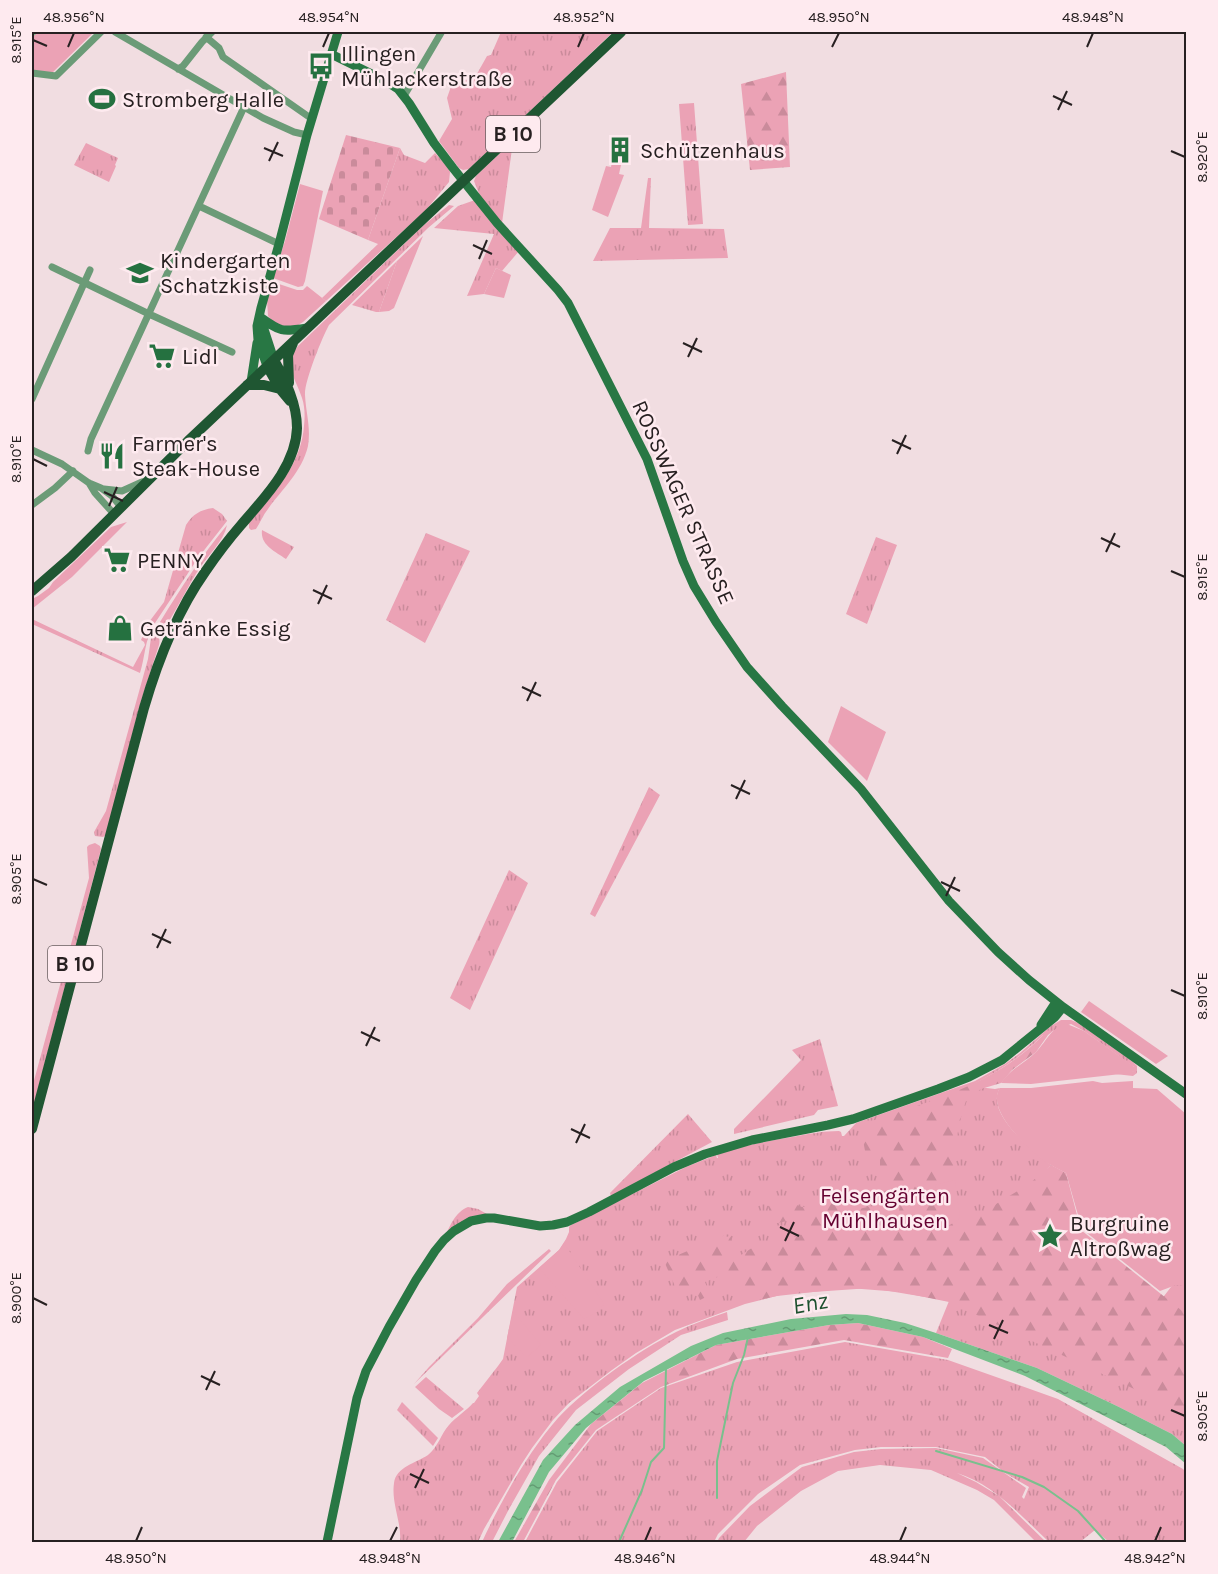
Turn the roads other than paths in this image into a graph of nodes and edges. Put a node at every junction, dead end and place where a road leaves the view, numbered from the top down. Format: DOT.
graph roads {
  1 [pos="101,32"];
  2 [pos="115,32"];
  3 [pos="338,32"];
  4 [pos="621,32"];
  5 [pos="441,33"];
  6 [pos="209,34"];
  7 [pos="331,54"];
  8 [pos="178,69"];
  9 [pos="32,73"];
  10 [pos="404,96"];
  11 [pos="244,107"];
  12 [pos="312,119"];
  13 [pos="307,135"];
  14 [pos="464,181"];
  15 [pos="199,206"];
  16 [pos="279,244"];
  17 [pos="52,267"];
  18 [pos="90,270"];
  19 [pos="85,283"];
  20 [pos="149,314"];
  21 [pos="260,317"];
  22 [pos="307,328"];
  23 [pos="258,340"];
  24 [pos="293,341"];
  25 [pos="232,352"];
  26 [pos="271,363"];
  27 [pos="249,383"];
  28 [pos="284,390"];
  29 [pos="32,399"];
  30 [pos="32,450"];
  31 [pos="88,451"];
  32 [pos="73,471"];
  33 [pos="154,474"];
  34 [pos="89,483"];
  35 [pos="101,488"];
  36 [pos="32,505"];
  37 [pos="117,511"];
  38 [pos="32,591"];
  39 [pos="1060,1005"];
  40 [pos="1186,1094"];
  41 [pos="32,1129"];
  42 [pos="327,1542"];
  1 -- 9 [label="street"];
  2 -- 8 [label="street"];
  3 -- 7 [label="street"];
  4 -- 14 [label="main road, B 10"];
  5 -- 10 [label="street"];
  6 -- 8 [label="street"];
  6 -- 12 [label="street"];
  7 -- 10 [label="street, ROSSWAGER STRASSE"];
  7 -- 12 [label="street"];
  8 -- 11 [label="street"];
  10 -- 14 [label="street, ROSSWAGER STRASSE"];
  11 -- 13 [label="street"];
  11 -- 15 [label="street"];
  12 -- 13 [label="street"];
  13 -- 16 [label="street"];
  14 -- 22 [label="main road, B 10"];
  14 -- 39 [label="street, ROSSWAGER STRASSE"];
  15 -- 16 [label="street"];
  15 -- 20 [label="street"];
  16 -- 21 [label="street"];
  17 -- 19 [label="street"];
  18 -- 19 [label="street"];
  19 -- 20 [label="street"];
  19 -- 29 [label="street"];
  20 -- 25 [label="street"];
  20 -- 31 [label="street"];
  21 -- 22 [label="street"];
  21 -- 23 [label="street"];
  21 -- 26 [label="street"];
  22 -- 24 [label="main road, B 10"];
  23 -- 26 [label="street"];
  23 -- 27 [label="street"];
  24 -- 26 [label="main road, B 10"];
  24 -- 28 [label="main road"];
  26 -- 27 [label="main road"];
  26 -- 28 [label="main road, B 10"];
  27 -- 28 [label="main road"];
  27 -- 33 [label="main road"];
  28 -- 41 [label="main road, B 10"];
  30 -- 32 [label="street"];
  32 -- 34 [label="street"];
  32 -- 36 [label="street"];
  33 -- 35 [label="street"];
  33 -- 37 [label="main road"];
  34 -- 35 [label="street"];
  34 -- 37 [label="street"];
  35 -- 37 [label="street"];
  37 -- 38 [label="main road"];
  39 -- 40 [label="street, ROSSWAGER STRASSE"];
  39 -- 42 [label="street"];
}
